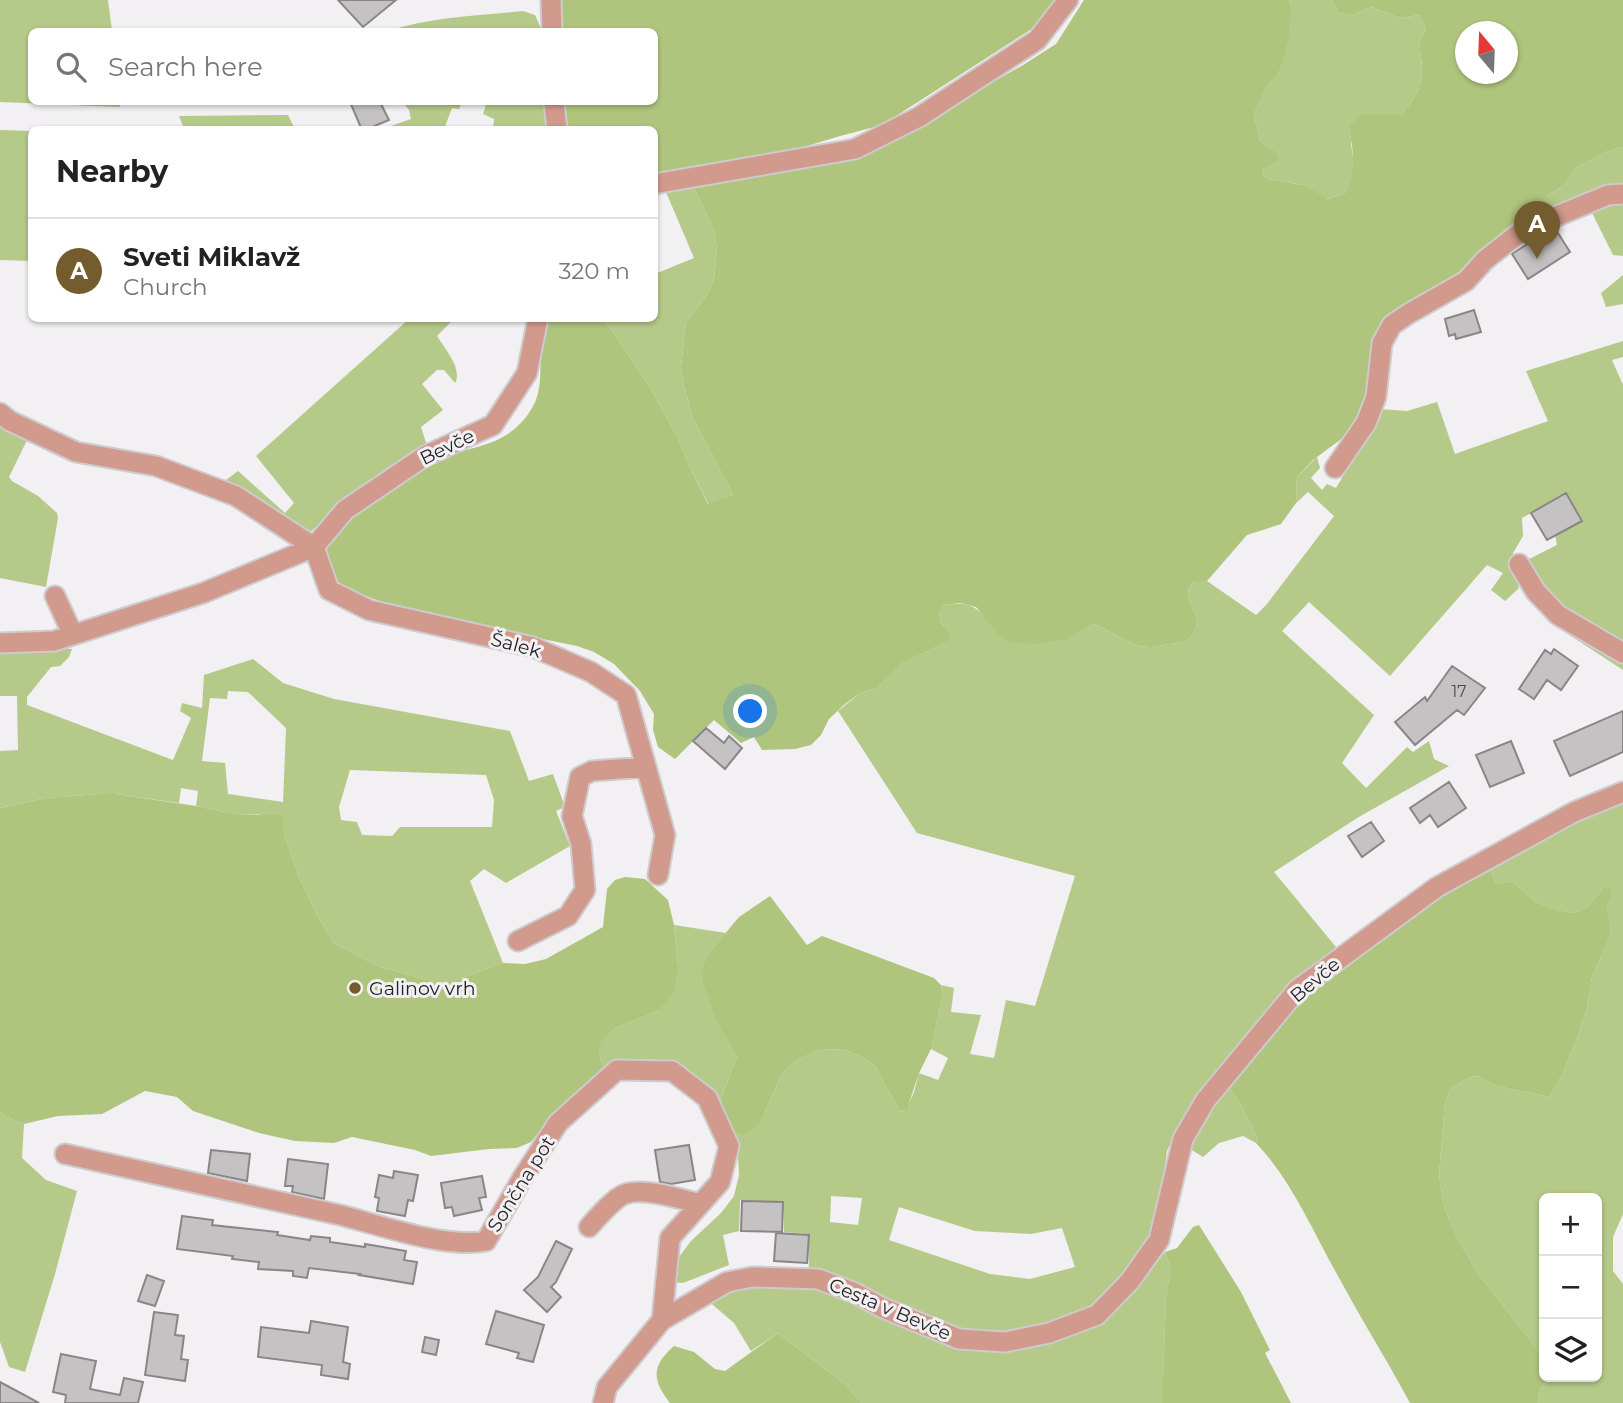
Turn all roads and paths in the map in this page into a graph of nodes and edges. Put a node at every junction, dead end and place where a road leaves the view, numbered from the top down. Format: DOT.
graph roads {
  1 [pos="551,0"];
  2 [pos="1069,0"];
  3 [pos="552,28"];
  4 [pos="554,105"];
  5 [pos="556,126"];
  6 [pos="658,183"];
  7 [pos="1623,194"];
  8 [pos="537,322"];
  9 [pos="0,413"];
  10 [pos="1335,468"];
  11 [pos="314,547"];
  12 [pos="1519,564"];
  13 [pos="55,596"];
  14 [pos="73,635"];
  15 [pos="0,643"];
  16 [pos="1623,653"];
  17 [pos="646,767"];
  18 [pos="1623,792"];
  19 [pos="658,875"];
  20 [pos="518,941"];
  21 [pos="65,1154"];
  22 [pos="700,1204"];
  23 [pos="589,1227"];
  24 [pos="1130,1281"];
  25 [pos="662,1320"];
  26 [pos="603,1403"];
  1 -- 3 [label="street"];
  2 -- 6 [label="street"];
  4 -- 5 [label="street"];
  7 -- 10 [label="street"];
  8 -- 11 [label="street, Bevče"];
  9 -- 11 [label="street"];
  11 -- 14 [label="street"];
  11 -- 17 [label="street, Šalek"];
  12 -- 16 [label="street"];
  13 -- 14 [label="street"];
  14 -- 15 [label="street"];
  17 -- 19 [label="street, Šalek"];
  17 -- 20 [label="street"];
  18 -- 24 [label="street, Bevče"];
  21 -- 22 [label="street, Sončna pot"];
  22 -- 23 [label="street"];
  22 -- 25 [label="street, Sončna pot"];
  24 -- 25 [label="street, Cesta v Bevče"];
  25 -- 26 [label="street, Cesta v Bevče"];
}
